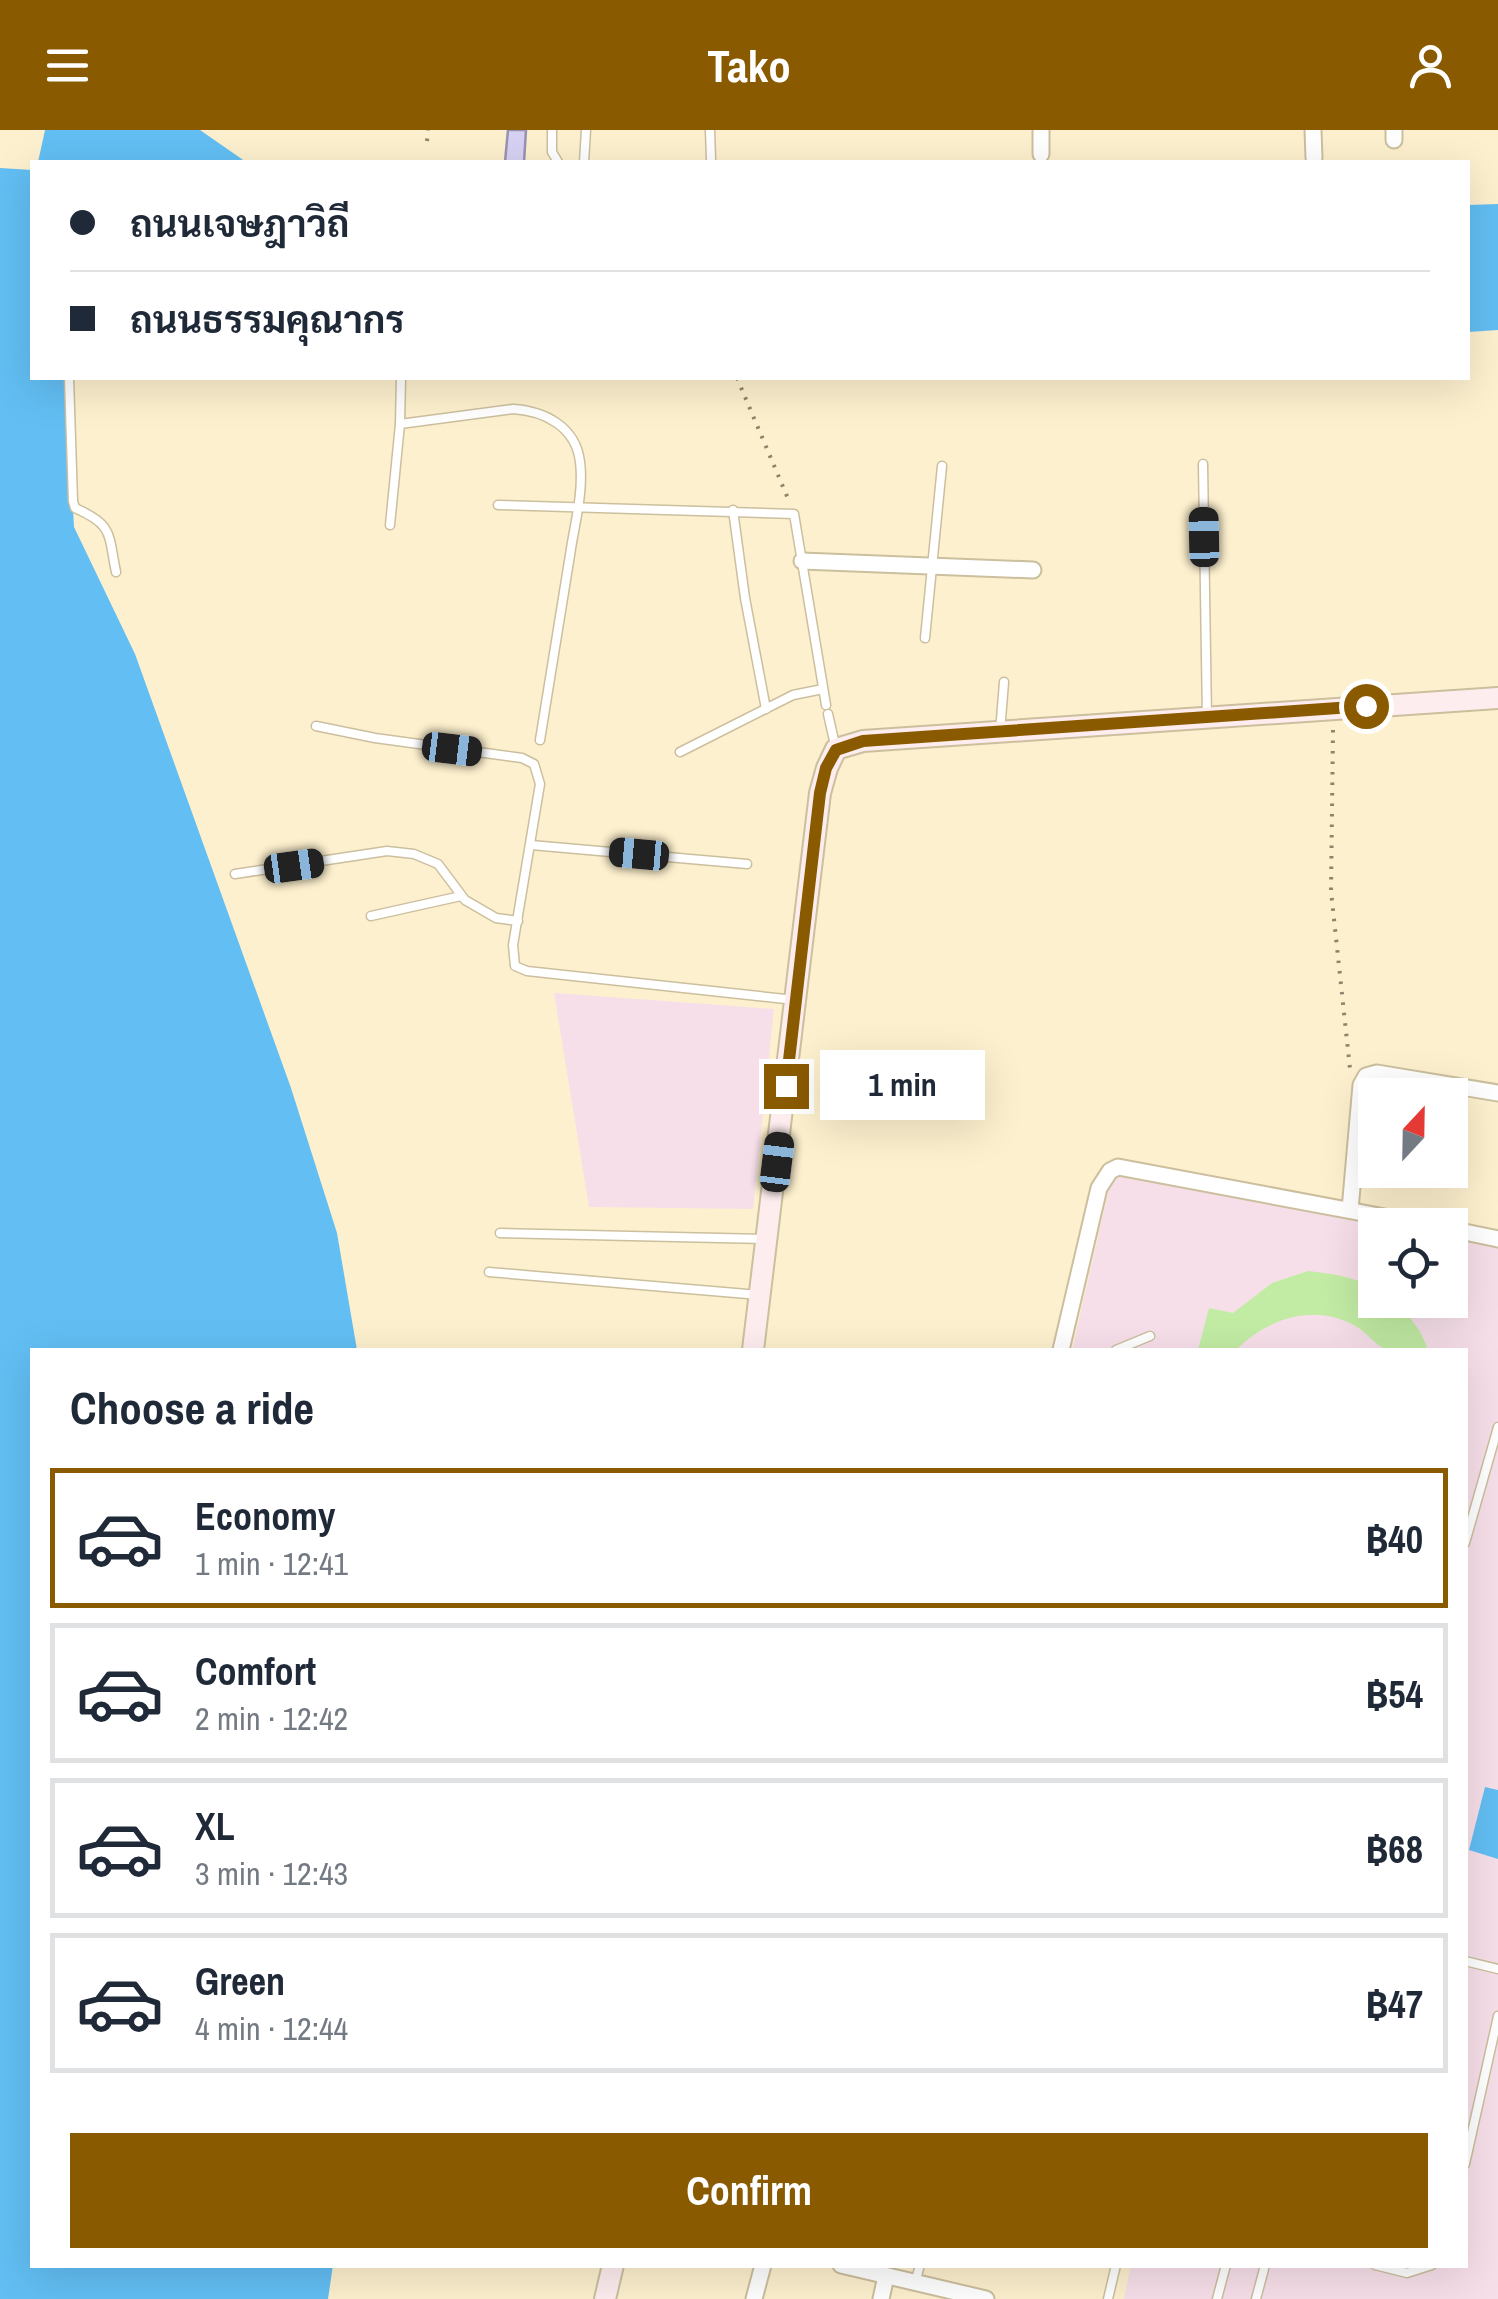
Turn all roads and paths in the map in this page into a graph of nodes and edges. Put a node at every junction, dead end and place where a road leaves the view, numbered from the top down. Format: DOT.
graph roads {
  1 [pos="428,130"];
  2 [pos="552,130"];
  3 [pos="586,130"];
  4 [pos="710,130"];
  5 [pos="1041,130"];
  6 [pos="1314,130"];
  7 [pos="427,141"];
  8 [pos="1042,154"];
  9 [pos="1314,158"];
  10 [pos="710,159"];
  11 [pos="557,160"];
  12 [pos="584,160"];
  13 [pos="69,380"];
  14 [pos="401,380"];
  15 [pos="737,380"];
  16 [pos="400,424"];
  17 [pos="1202,464"];
  18 [pos="942,466"];
  19 [pos="498,505"];
  20 [pos="577,507"];
  21 [pos="734,510"];
  22 [pos="794,514"];
  23 [pos="390,525"];
  24 [pos="802,561"];
  25 [pos="933,564"];
  26 [pos="1033,570"];
  27 [pos="116,572"];
  28 [pos="925,638"];
  29 [pos="1004,682"];
  30 [pos="823,689"];
  31 [pos="1498,698"];
  32 [pos="766,709"];
  33 [pos="1333,709"];
  34 [pos="1207,718"];
  35 [pos="316,726"];
  36 [pos="1000,732"];
  37 [pos="540,740"];
  38 [pos="836,750"];
  39 [pos="680,752"];
  40 [pos="531,845"];
  41 [pos="747,864"];
  42 [pos="235,874"];
  43 [pos="462,896"];
  44 [pos="371,916"];
  45 [pos="518,921"];
  46 [pos="798,1000"];
  47 [pos="1365,1078"];
  48 [pos="1407,1078"];
  49 [pos="1358,1081"];
  50 [pos="1468,1088"];
  51 [pos="1498,1093"];
  52 [pos="1358,1119"];
  53 [pos="1350,1210"];
  54 [pos="1358,1212"];
  55 [pos="500,1233"];
  56 [pos="1468,1233"];
  57 [pos="767,1239"];
  58 [pos="1498,1239"];
  59 [pos="489,1272"];
  60 [pos="760,1295"];
  61 [pos="1150,1336"];
  62 [pos="753,1348"];
  63 [pos="1061,1348"];
  64 [pos="1121,1348"];
  65 [pos="1498,1428"];
  66 [pos="1468,1533"];
  67 [pos="1468,1962"];
  68 [pos="1498,1969"];
  69 [pos="1498,2016"];
  70 [pos="1468,2151"];
  71 [pos="612,2268"];
  72 [pos="762,2268"];
  73 [pos="864,2268"];
  74 [pos="919,2268"];
  75 [pos="1115,2268"];
  76 [pos="1225,2268"];
  77 [pos="1387,2268"];
  78 [pos="1428,2268"];
  79 [pos="1264,2269"];
  80 [pos="886,2276"];
  81 [pos="916,2282"];
  82 [pos="605,2299"];
  83 [pos="754,2299"];
  84 [pos="881,2299"];
  85 [pos="986,2299"];
  86 [pos="1108,2299"];
  87 [pos="1217,2299"];
  88 [pos="1256,2299"];
  1 -- 7 [label="path"];
  2 -- 11 [label="lane"];
  3 -- 12 [label="lane"];
  4 -- 10 [label="lane"];
  5 -- 8 [label="street"];
  6 -- 9 [label="street"];
  13 -- 27 [label="lane"];
  14 -- 16 [label="lane"];
  15 -- 22 [label="path"];
  16 -- 20 [label="lane"];
  16 -- 23 [label="lane"];
  17 -- 34 [label="lane"];
  18 -- 25 [label="lane"];
  19 -- 20 [label="lane"];
  20 -- 21 [label="lane"];
  20 -- 37 [label="lane"];
  21 -- 22 [label="lane"];
  21 -- 32 [label="lane"];
  22 -- 24 [label="lane"];
  24 -- 25 [label="street"];
  24 -- 30 [label="lane"];
  25 -- 26 [label="street"];
  25 -- 28 [label="lane"];
  29 -- 36 [label="lane"];
  30 -- 32 [label="lane"];
  30 -- 38 [label="lane"];
  31 -- 33 [label="street"];
  32 -- 39 [label="lane"];
  33 -- 34 [label="street"];
  33 -- 49 [label="path"];
  34 -- 36 [label="street"];
  35 -- 40 [label="lane"];
  36 -- 38 [label="street"];
  38 -- 46 [label="street"];
  40 -- 41 [label="lane"];
  40 -- 45 [label="lane"];
  42 -- 43 [label="lane"];
  43 -- 44 [label="lane"];
  43 -- 45 [label="lane"];
  45 -- 46 [label="lane"];
  46 -- 57 [label="street"];
  47 -- 48 [label="street"];
  50 -- 51 [label="street"];
  52 -- 53 [label="street"];
  53 -- 54 [label="street"];
  53 -- 63 [label="street"];
  55 -- 57 [label="lane"];
  56 -- 58 [label="street"];
  57 -- 60 [label="street"];
  59 -- 60 [label="lane"];
  60 -- 62 [label="street"];
  61 -- 64 [label="lane"];
  65 -- 66 [label="lane"];
  67 -- 68 [label="lane"];
  69 -- 70 [label="lane"];
  71 -- 82 [label="street"];
  72 -- 83 [label="street"];
  73 -- 80 [label="street"];
  74 -- 81 [label="lane"];
  75 -- 86 [label="lane"];
  76 -- 87 [label="lane"];
  77 -- 78 [label="lane"];
  79 -- 88 [label="lane"];
  80 -- 81 [label="street"];
  80 -- 84 [label="street"];
  81 -- 85 [label="street"];
}
